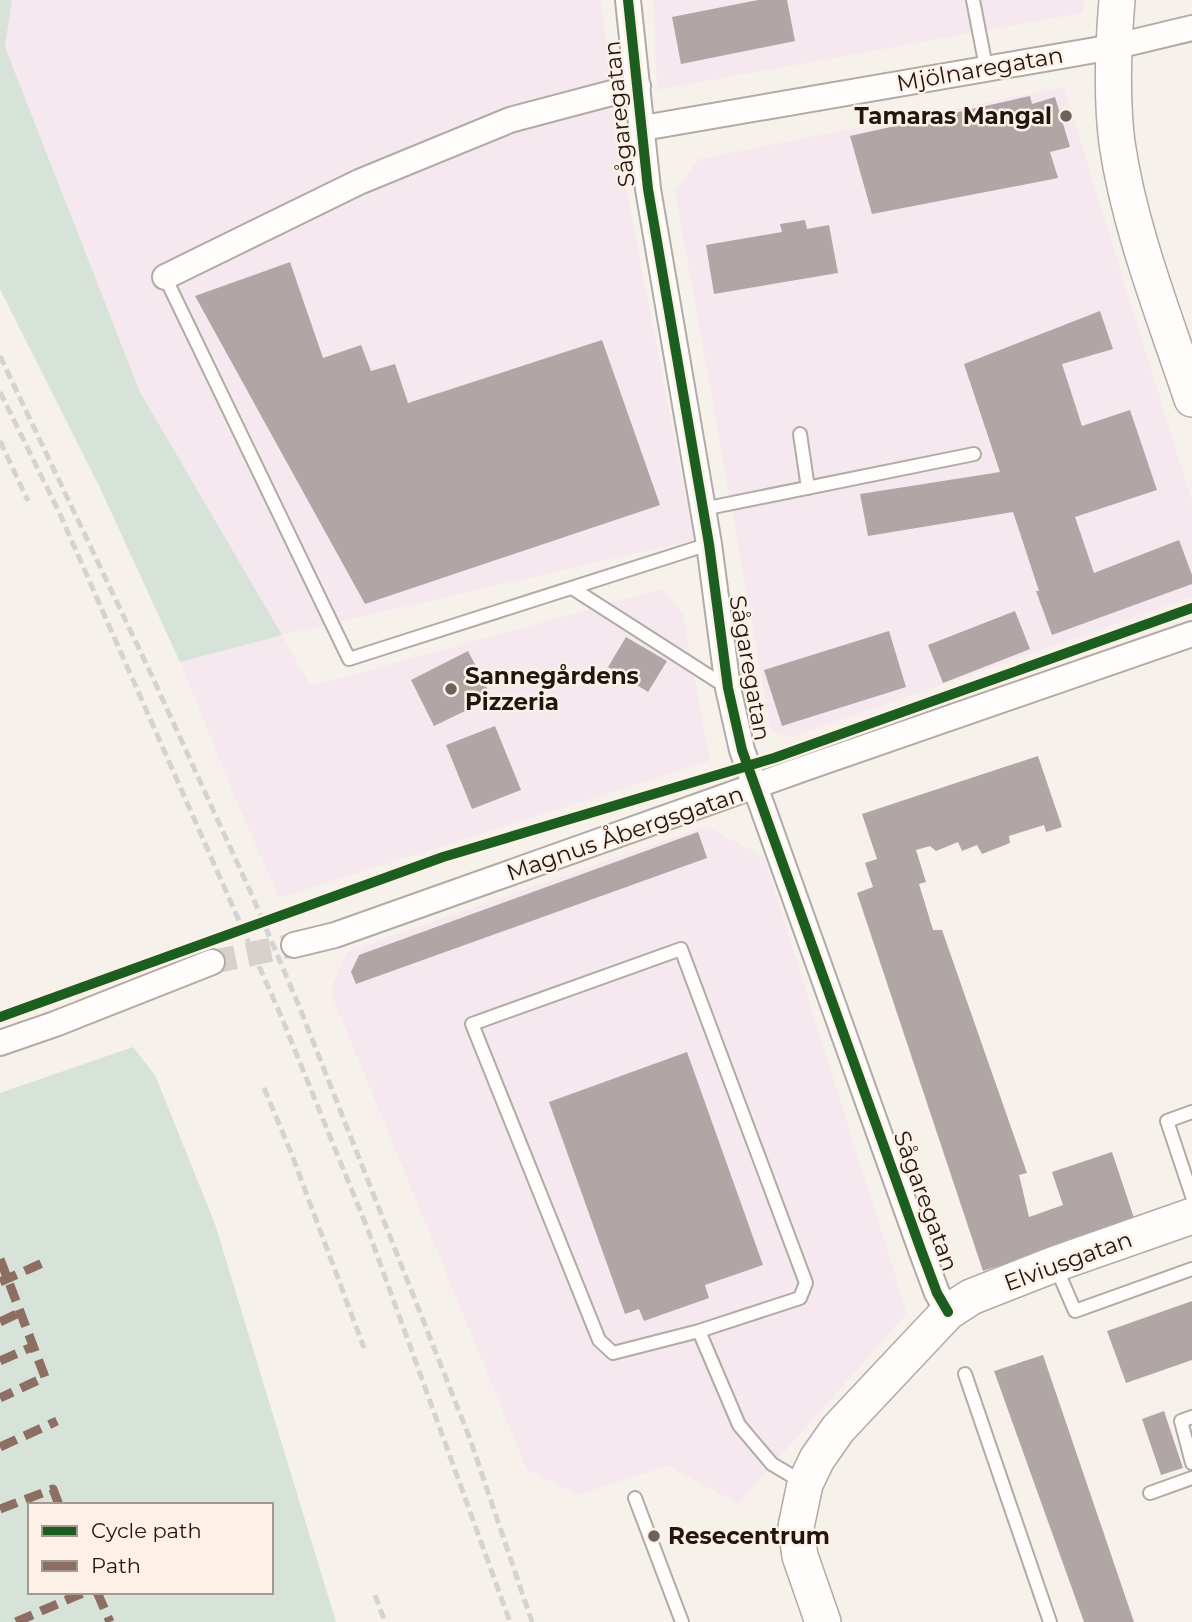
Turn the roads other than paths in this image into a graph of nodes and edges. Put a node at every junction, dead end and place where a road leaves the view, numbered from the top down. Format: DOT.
graph roads {
  1 [pos="628,0"];
  2 [pos="973,0"];
  3 [pos="1117,0"];
  4 [pos="1192,28"];
  5 [pos="1113,47"];
  6 [pos="986,67"];
  7 [pos="638,86"];
  8 [pos="643,128"];
  9 [pos="165,277"];
  10 [pos="1192,399"];
  11 [pos="800,435"];
  12 [pos="974,454"];
  13 [pos="808,488"];
  14 [pos="702,509"];
  15 [pos="709,544"];
  16 [pos="572,588"];
  17 [pos="1192,634"];
  18 [pos="728,688"];
  19 [pos="757,787"];
  20 [pos="294,945"];
  21 [pos="212,962"];
  22 [pos="0,1043"];
  23 [pos="1192,1112"];
  24 [pos="1192,1196"];
  25 [pos="1192,1216"];
  26 [pos="1055,1264"];
  27 [pos="1192,1269"];
  28 [pos="948,1312"];
  29 [pos="699,1331"];
  30 [pos="965,1374"];
  31 [pos="1192,1417"];
  32 [pos="1192,1464"];
  33 [pos="1192,1478"];
  34 [pos="804,1484"];
  35 [pos="1150,1493"];
  36 [pos="635,1498"];
  37 [pos="682,1622"];
  38 [pos="822,1622"];
  39 [pos="1050,1622"];
  1 -- 7 [label="street, Sågaregatan"];
  2 -- 6 [label="lane"];
  3 -- 5 [label="street"];
  4 -- 5 [label="street, Mjölnaregatan"];
  5 -- 6 [label="street, Mjölnaregatan"];
  5 -- 10 [label="street"];
  6 -- 8 [label="street, Mjölnaregatan"];
  7 -- 8 [label="street, Sågaregatan"];
  7 -- 9 [label="street"];
  8 -- 14 [label="street, Sågaregatan"];
  9 -- 16 [label="lane"];
  11 -- 13 [label="lane"];
  12 -- 13 [label="lane"];
  13 -- 14 [label="lane"];
  14 -- 15 [label="street, Sågaregatan"];
  15 -- 16 [label="lane"];
  15 -- 18 [label="street, Sågaregatan"];
  16 -- 18 [label="lane"];
  17 -- 19 [label="street, Magnus Åbergsgatan"];
  18 -- 19 [label="street, Sågaregatan"];
  19 -- 20 [label="street, Magnus Åbergsgatan"];
  19 -- 28 [label="street, Sågaregatan"];
  21 -- 22 [label="street"];
  23 -- 24 [label="lane"];
  25 -- 26 [label="street, Elviusgatan"];
  26 -- 27 [label="lane"];
  26 -- 28 [label="street, Elviusgatan"];
  28 -- 34 [label="street, Elviusgatan"];
  29 -- 29 [label="lane"];
  29 -- 34 [label="lane"];
  30 -- 39 [label="lane"];
  31 -- 32 [label="lane"];
  33 -- 35 [label="lane"];
  34 -- 38 [label="street, Elviusgatan"];
  36 -- 37 [label="lane"];
}
